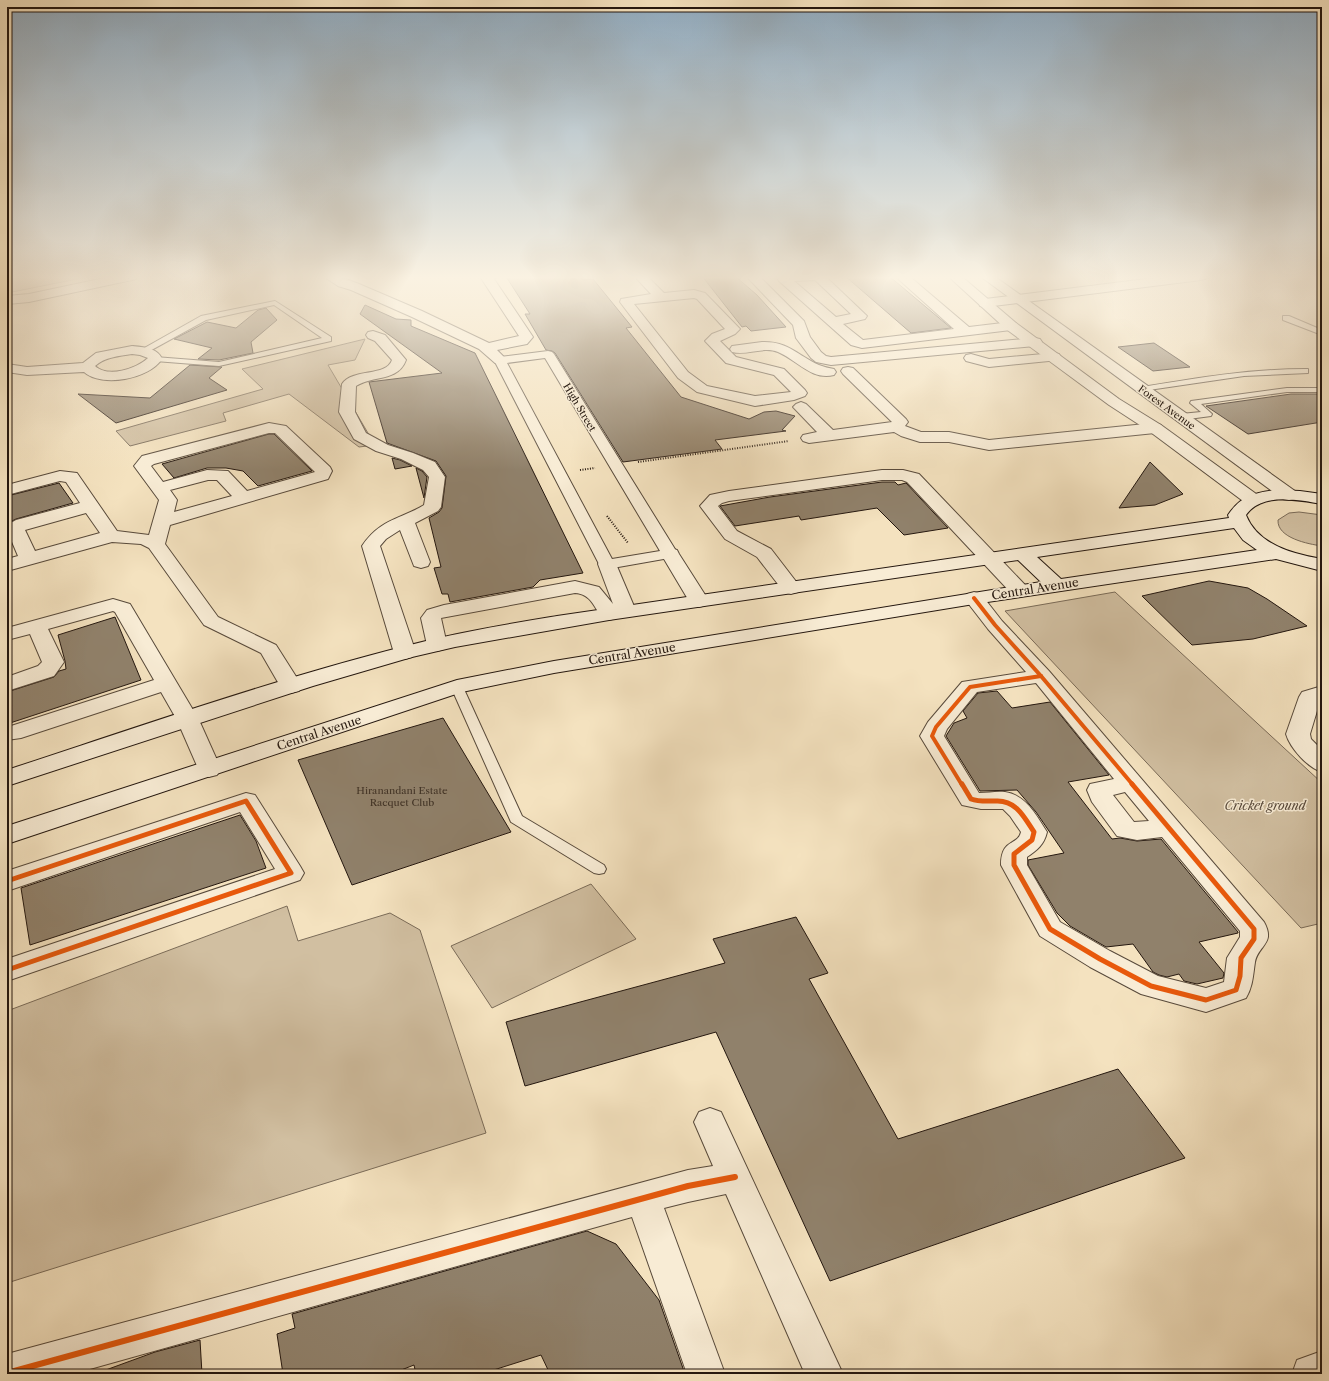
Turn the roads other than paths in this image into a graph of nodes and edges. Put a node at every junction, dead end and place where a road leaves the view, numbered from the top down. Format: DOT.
graph roads {
  1 [pos="163,340"];
  2 [pos="322,340"];
  3 [pos="382,340"];
  4 [pos="471,340"];
  5 [pos="523,340"];
  6 [pos="655,340"];
  7 [pos="713,340"];
  8 [pos="805,340"];
  9 [pos="854,340"];
  10 [pos="890,340"];
  11 [pos="1031,340"];
  12 [pos="1074,340"];
  13 [pos="487,348"];
  14 [pos="737,349"];
  15 [pos="1045,350"];
  16 [pos="143,351"];
  17 [pos="155,359"];
  18 [pos="500,360"];
  19 [pos="88,367"];
  20 [pos="7,368"];
  21 [pos="848,371"];
  22 [pos="1305,371"];
  23 [pos="1142,389"];
  24 [pos="1322,390"];
  25 [pos="1155,398"];
  26 [pos="1114,402"];
  27 [pos="801,408"];
  28 [pos="1181,417"];
  29 [pos="896,427"];
  30 [pos="1155,428"];
  31 [pos="830,435"];
  32 [pos="809,438"];
  33 [pos="159,488"];
  34 [pos="7,490"];
  35 [pos="1289,495"];
  36 [pos="244,498"];
  37 [pos="1322,499"];
  38 [pos="1253,500"];
  39 [pos="91,506"];
  40 [pos="405,520"];
  41 [pos="163,521"];
  42 [pos="1239,522"];
  43 [pos="111,536"];
  44 [pos="156,544"];
  45 [pos="1276,553"];
  46 [pos="670,554"];
  47 [pos="1022,554"];
  48 [pos="29,558"];
  49 [pos="991,559"];
  50 [pos="421,562"];
  51 [pos="607,564"];
  52 [pos="7,565"];
  53 [pos="1322,565"];
  54 [pos="1056,585"];
  55 [pos="791,588"];
  56 [pos="1020,591"];
  57 [pos="974,598"];
  58 [pos="699,601"];
  59 [pos="617,612"];
  60 [pos="36,626"];
  61 [pos="7,634"];
  62 [pos="436,645"];
  63 [pos="405,653"];
  64 [pos="1041,676"];
  65 [pos="167,683"];
  66 [pos="7,684"];
  67 [pos="292,686"];
  68 [pos="457,687"];
  69 [pos="1322,693"];
  70 [pos="188,720"];
  71 [pos="7,733"];
  72 [pos="1322,764"];
  73 [pos="209,769"];
  74 [pos="7,778"];
  75 [pos="1131,783"];
  76 [pos="1168,828"];
  77 [pos="7,835"];
  78 [pos="599,869"];
  79 [pos="7,881"];
  80 [pos="7,970"];
  81 [pos="710,1122"];
  82 [pos="735,1177"];
  83 [pos="643,1198"];
  84 [pos="1322,1370"];
  85 [pos="7,1373"];
  86 [pos="706,1374"];
  87 [pos="824,1374"];
  88 [pos="1311,1374"];
  1 -- 16 [label="lane"];
  2 -- 17 [label="lane"];
  3 -- 40 [label="street"];
  4 -- 13 [label="street"];
  5 -- 13 [label="street"];
  6 -- 7 [label="street"];
  8 -- 15 [label="street"];
  9 -- 10 [label="street"];
  11 -- 15 [label="street"];
  12 -- 23 [label="street, Forest Avenue"];
  13 -- 18 [label="street"];
  14 -- 21 [label="street"];
  15 -- 21 [label="street"];
  15 -- 26 [label="street"];
  16 -- 17 [label="street"];
  16 -- 19 [label="street"];
  17 -- 19 [label="street"];
  18 -- 46 [label="street, High Street"];
  18 -- 51 [label="street"];
  19 -- 20 [label="street"];
  21 -- 29 [label="street"];
  22 -- 23 [label="lane"];
  23 -- 25 [label="street, Forest Avenue"];
  24 -- 28 [label="lane"];
  25 -- 26 [label="street"];
  25 -- 28 [label="street, Forest Avenue"];
  26 -- 30 [label="street"];
  27 -- 31 [label="street"];
  28 -- 35 [label="street, Forest Avenue"];
  29 -- 30 [label="street"];
  29 -- 31 [label="street"];
  30 -- 38 [label="street"];
  31 -- 32 [label="street"];
  33 -- 36 [label="street"];
  33 -- 36 [label="street"];
  33 -- 41 [label="street"];
  34 -- 39 [label="street"];
  35 -- 37 [label="street"];
  35 -- 38 [label="street"];
  36 -- 41 [label="street"];
  38 -- 42 [label="street"];
  39 -- 43 [label="street"];
  39 -- 48 [label="street"];
  40 -- 50 [label="street"];
  40 -- 63 [label="street"];
  41 -- 44 [label="street"];
  42 -- 45 [label="street"];
  42 -- 47 [label="street"];
  43 -- 44 [label="street"];
  43 -- 48 [label="street"];
  44 -- 67 [label="street"];
  45 -- 53 [label="street"];
  45 -- 54 [label="street, Central Avenue"];
  46 -- 51 [label="street"];
  46 -- 58 [label="street, High Street"];
  47 -- 49 [label="street"];
  47 -- 54 [label="street"];
  48 -- 52 [label="street"];
  49 -- 55 [label="street"];
  49 -- 55 [label="street"];
  49 -- 56 [label="street"];
  51 -- 59 [label="street"];
  54 -- 56 [label="street, Central Avenue"];
  55 -- 58 [label="street"];
  56 -- 57 [label="street, Central Avenue"];
  57 -- 64 [label="street"];
  57 -- 68 [label="street, Central Avenue"];
  58 -- 59 [label="street"];
  59 -- 62 [label="street"];
  59 -- 62 [label="street"];
  60 -- 61 [label="street"];
  60 -- 65 [label="street"];
  60 -- 66 [label="street"];
  62 -- 63 [label="street"];
  63 -- 67 [label="street"];
  64 -- 75 [label="street"];
  64 -- 76 [label="street"];
  65 -- 70 [label="street"];
  65 -- 71 [label="street"];
  67 -- 70 [label="street"];
  68 -- 73 [label="street, Central Avenue"];
  68 -- 78 [label="lane"];
  69 -- 72 [label="street"];
  70 -- 73 [label="street"];
  70 -- 74 [label="street"];
  73 -- 77 [label="street, Central Avenue"];
  75 -- 76 [label="street"];
  75 -- 76 [label="street"];
  79 -- 80 [label="street"];
  81 -- 82 [label="street"];
  82 -- 83 [label="street"];
  82 -- 87 [label="street"];
  83 -- 85 [label="street"];
  83 -- 86 [label="street"];
  84 -- 88 [label="street"];
}
